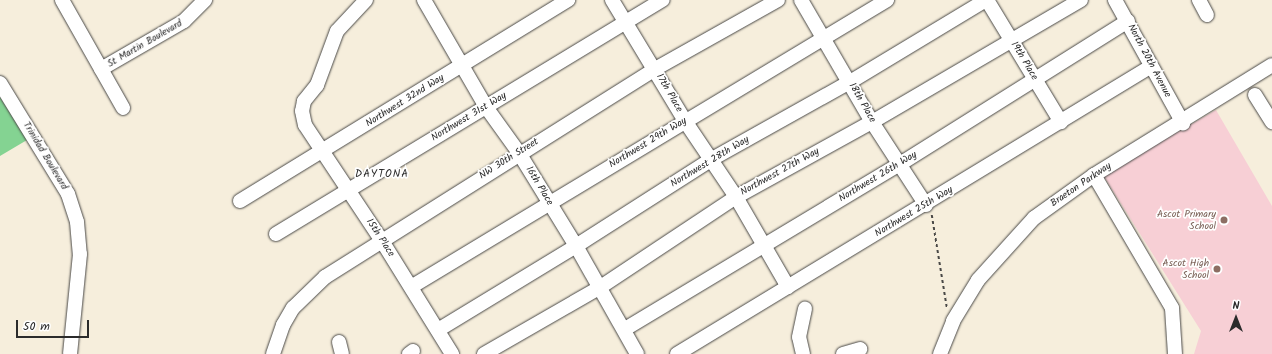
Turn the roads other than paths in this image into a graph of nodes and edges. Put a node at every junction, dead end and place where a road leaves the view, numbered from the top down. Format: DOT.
graph roads {
  1 [pos="62,0"];
  2 [pos="205,0"];
  3 [pos="366,0"];
  4 [pos="424,0"];
  5 [pos="568,0"];
  6 [pos="612,0"];
  7 [pos="663,0"];
  8 [pos="778,0"];
  9 [pos="801,0"];
  10 [pos="887,0"];
  11 [pos="986,0"];
  12 [pos="1081,0"];
  13 [pos="1115,0"];
  14 [pos="1199,0"];
  15 [pos="1207,15"];
  16 [pos="626,22"];
  17 [pos="1128,22"];
  18 [pos="823,38"];
  19 [pos="1011,40"];
  20 [pos="1272,65"];
  21 [pos="461,66"];
  22 [pos="1150,67"];
  23 [pos="101,69"];
  24 [pos="655,69"];
  25 [pos="1035,79"];
  26 [pos="850,82"];
  27 [pos="0,83"];
  28 [pos="1255,95"];
  29 [pos="486,107"];
  30 [pos="123,108"];
  31 [pos="685,121"];
  32 [pos="872,122"];
  33 [pos="1061,122"];
  34 [pos="1272,122"];
  35 [pos="1183,123"];
  36 [pos="323,152"];
  37 [pos="519,152"];
  38 [pos="712,159"];
  39 [pos="900,164"];
  40 [pos="1094,175"];
  41 [pos="348,190"];
  42 [pos="736,197"];
  43 [pos="240,201"];
  44 [pos="549,203"];
  45 [pos="926,205"];
  46 [pos="276,234"];
  47 [pos="382,241"];
  48 [pos="764,245"];
  49 [pos="576,246"];
  50 [pos="411,287"];
  51 [pos="788,287"];
  52 [pos="599,288"];
  53 [pos="805,309"];
  54 [pos="625,329"];
  55 [pos="438,330"];
  56 [pos="860,349"];
  57 [pos="70,354"];
  58 [pos="273,354"];
  59 [pos="452,354"];
  60 [pos="484,354"];
  61 [pos="637,354"];
  62 [pos="677,354"];
  63 [pos="803,354"];
  64 [pos="843,354"];
  65 [pos="940,354"];
  66 [pos="1175,354"];
  1 -- 23 [label="street"];
  2 -- 23 [label="street, St Martin Boulevard"];
  3 -- 36 [label="street, 15th Place"];
  4 -- 21 [label="street, 16th Place"];
  5 -- 21 [label="street, Northwest 32nd Way"];
  6 -- 16 [label="street, 17th Place"];
  7 -- 16 [label="street, Northwest 31st Way"];
  8 -- 24 [label="street, NW 30th Street"];
  9 -- 18 [label="street, 18th Place"];
  10 -- 18 [label="street, Northwest 29th Way"];
  11 -- 19 [label="street, 19th Place"];
  11 -- 26 [label="street, Northwest 28th Way"];
  12 -- 19 [label="street, Northwest 27th Way"];
  13 -- 17 [label="street, North 20th Avenue"];
  14 -- 15 [label="street"];
  16 -- 24 [label="street, 17th Place"];
  16 -- 29 [label="street, Northwest 31st Way"];
  17 -- 22 [label="street, North 20th Avenue"];
  17 -- 25 [label="street, Northwest 26th Way"];
  18 -- 26 [label="street, 18th Place"];
  18 -- 31 [label="street, Northwest 29th Way"];
  19 -- 25 [label="street, 19th Place"];
  19 -- 32 [label="street, Northwest 27th Way"];
  20 -- 35 [label="street, Braeton Parkway"];
  21 -- 29 [label="street, 16th Place"];
  21 -- 36 [label="street, Northwest 32nd Way"];
  22 -- 33 [label="street, Northwest 25th Way"];
  22 -- 35 [label="street, North 20th Avenue"];
  23 -- 30 [label="street"];
  24 -- 31 [label="street, 17th Place"];
  24 -- 37 [label="street, NW 30th Street"];
  25 -- 33 [label="street, 19th Place"];
  25 -- 39 [label="street, Northwest 26th Way"];
  26 -- 32 [label="street, 18th Place"];
  26 -- 38 [label="street, Northwest 28th Way"];
  27 -- 57 [label="street, Trinidad Boulevard"];
  28 -- 34 [label="street"];
  29 -- 37 [label="street, 16th Place"];
  29 -- 41 [label="street, Northwest 31st Way"];
  31 -- 38 [label="street, 17th Place"];
  31 -- 44 [label="street, Northwest 29th Way"];
  32 -- 39 [label="street, 18th Place"];
  32 -- 42 [label="street, Northwest 27th Way"];
  33 -- 45 [label="street, Northwest 25th Way"];
  35 -- 40 [label="street, Braeton Parkway"];
  36 -- 41 [label="street, 15th Place"];
  36 -- 43 [label="street, Northwest 32nd Way"];
  37 -- 44 [label="street, 16th Place"];
  37 -- 47 [label="street, NW 30th Street"];
  38 -- 42 [label="street, 17th Place"];
  38 -- 49 [label="street, Northwest 28th Way"];
  39 -- 45 [label="street, 18th Place"];
  39 -- 48 [label="street, Northwest 26th Way"];
  40 -- 65 [label="street, Braeton Parkway"];
  40 -- 66 [label="street"];
  41 -- 46 [label="street, Northwest 31st Way"];
  41 -- 47 [label="street, 15th Place"];
  42 -- 48 [label="street, 17th Place"];
  42 -- 52 [label="street, Northwest 27th Way"];
  44 -- 49 [label="street, 16th Place"];
  44 -- 50 [label="street, Northwest 29th Way"];
  45 -- 51 [label="street, Northwest 25th Way"];
  47 -- 50 [label="street, 15th Place"];
  47 -- 58 [label="street, NW 30th Street"];
  48 -- 51 [label="street, 17th Place"];
  48 -- 54 [label="street, Northwest 26th Way"];
  49 -- 52 [label="street, 16th Place"];
  49 -- 55 [label="street, Northwest 28th Way"];
  50 -- 55 [label="street, 15th Place"];
  51 -- 62 [label="street, Northwest 25th Way"];
  52 -- 54 [label="street, 16th Place"];
  52 -- 60 [label="street, Northwest 27th Way"];
  53 -- 63 [label="street"];
  54 -- 61 [label="street, 16th Place"];
  55 -- 59 [label="street, 15th Place"];
  56 -- 64 [label="street"];
}
